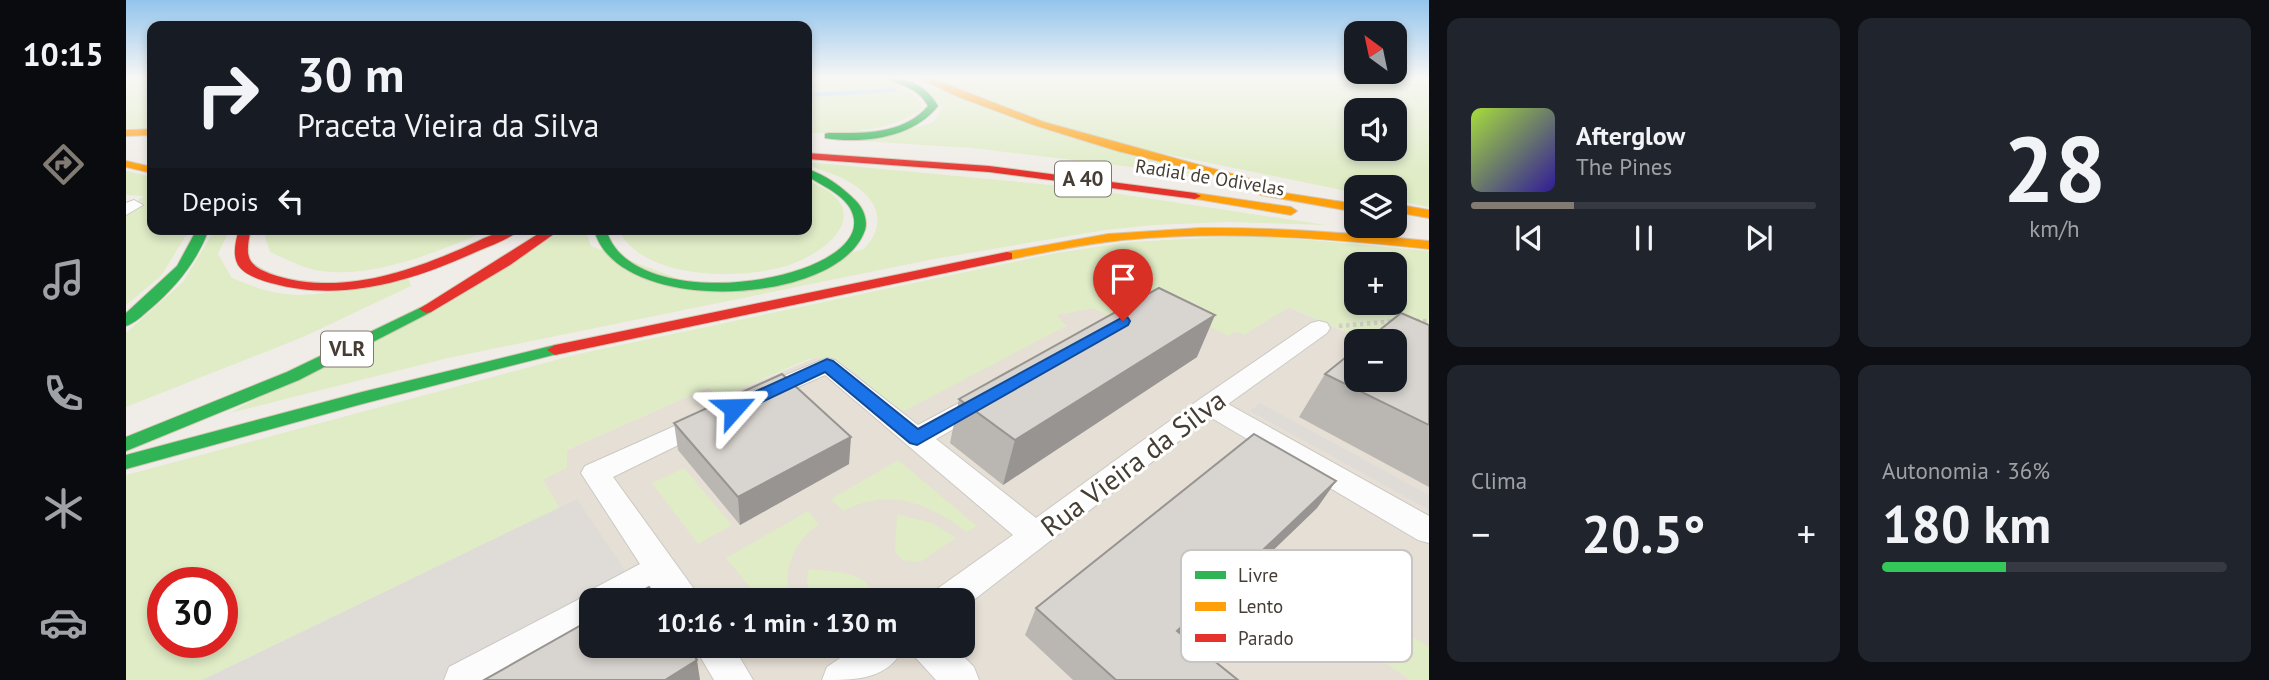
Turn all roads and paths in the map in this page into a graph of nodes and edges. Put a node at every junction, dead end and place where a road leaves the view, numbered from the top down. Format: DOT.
graph roads {
  1 [pos="931,110"];
  2 [pos="999,110"];
  3 [pos="147,132"];
  4 [pos="126,133"];
  5 [pos="126,139"];
  6 [pos="147,139"];
  7 [pos="812,140"];
  8 [pos="812,140"];
  9 [pos="812,156"];
  10 [pos="126,164"];
  11 [pos="147,169"];
  12 [pos="812,174"];
  13 [pos="1344,199"];
  14 [pos="1344,206"];
  15 [pos="1407,210"];
  16 [pos="1429,214"];
  17 [pos="1407,217"];
  18 [pos="1344,220"];
  19 [pos="1429,221"];
  20 [pos="1407,231"];
  21 [pos="201,235"];
  22 [pos="243,235"];
  23 [pos="502,235"];
  24 [pos="524,235"];
  25 [pos="546,235"];
  26 [pos="601,235"];
  27 [pos="1429,235"];
  28 [pos="1429,245"];
  29 [pos="126,321"];
  30 [pos="1429,321"];
  31 [pos="1320,328"];
  32 [pos="1002,390"];
  33 [pos="1209,405"];
  34 [pos="126,427"];
  35 [pos="917,438"];
  36 [pos="126,444"];
  37 [pos="126,462"];
  38 [pos="1429,531"];
  39 [pos="1036,536"];
  40 [pos="661,569"];
  41 [pos="627,588"];
  42 [pos="674,588"];
  43 [pos="965,588"];
  44 [pos="579,615"];
  45 [pos="720,658"];
  46 [pos="870,658"];
  47 [pos="940,658"];
  48 [pos="462,680"];
  49 [pos="735,680"];
  50 [pos="840,680"];
  51 [pos="961,680"];
  1 -- 7 [label="main road"];
  2 -- 13 [label="main road"];
  3 -- 4 [label="main road"];
  5 -- 6 [label="main road"];
  8 -- 14 [label="main road, Radial de Odivelas / A 40"];
  9 -- 18 [label="main road, Radial de Odivelas / A 40"];
  10 -- 11 [label="main road"];
  12 -- 26 [label="main road"];
  15 -- 16 [label="main road"];
  17 -- 19 [label="main road"];
  20 -- 27 [label="main road"];
  21 -- 29 [label="main road"];
  22 -- 23 [label="main road"];
  24 -- 34 [label="main road, VLR"];
  25 -- 36 [label="main road, VLR"];
  28 -- 37 [label="main road"];
  30 -- 31 [label="path"];
  31 -- 33 [label="street, Rua Vieira da Silva"];
  32 -- 35 [label="street"];
  33 -- 38 [label="street"];
  33 -- 39 [label="street, Rua Vieira da Silva"];
  35 -- 39 [label="street"];
  35 -- 40 [label="street"];
  39 -- 43 [label="street, Rua Vieira da Silva"];
  40 -- 41 [label="street"];
  40 -- 42 [label="street"];
  44 -- 48 [label="street"];
  45 -- 49 [label="street"];
  46 -- 50 [label="street"];
  47 -- 51 [label="street"];
}
